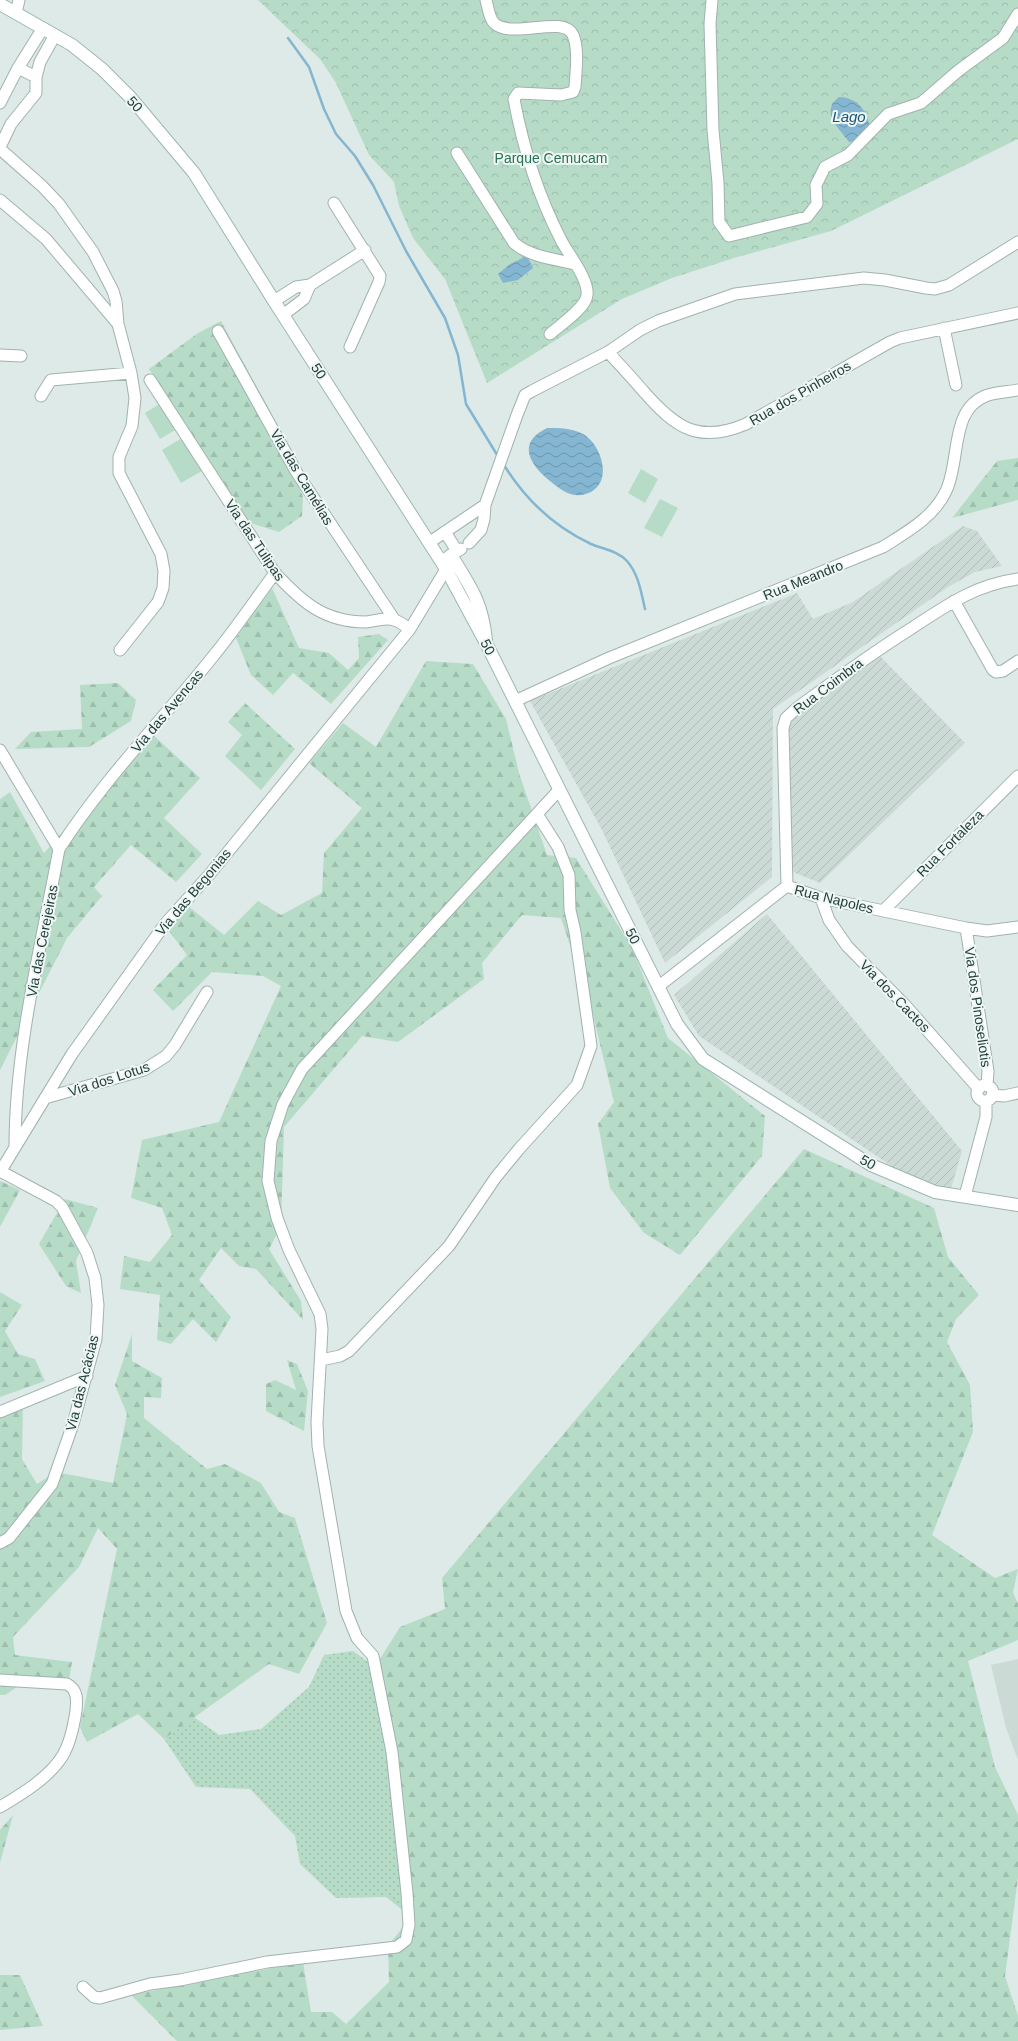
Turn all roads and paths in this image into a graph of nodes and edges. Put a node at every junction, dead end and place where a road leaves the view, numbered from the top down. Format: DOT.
graph roads {
  1 [pos="19,0"];
  2 [pos="486,0"];
  3 [pos="712,0"];
  4 [pos="0,4"];
  5 [pos="16,13"];
  6 [pos="1018,14"];
  7 [pos="43,28"];
  8 [pos="55,36"];
  9 [pos="18,68"];
  10 [pos="36,78"];
  11 [pos="0,103"];
  12 [pos="0,148"];
  13 [pos="457,153"];
  14 [pos="0,200"];
  15 [pos="334,203"];
  16 [pos="1018,242"];
  17 [pos="365,250"];
  18 [pos="575,264"];
  19 [pos="310,285"];
  20 [pos="274,301"];
  21 [pos="1018,314"];
  22 [pos="283,315"];
  23 [pos="118,324"];
  24 [pos="944,328"];
  25 [pos="218,331"];
  26 [pos="550,334"];
  27 [pos="350,347"];
  28 [pos="608,352"];
  29 [pos="0,355"];
  30 [pos="21,356"];
  31 [pos="131,373"];
  32 [pos="150,380"];
  33 [pos="956,385"];
  34 [pos="1018,390"];
  35 [pos="41,396"];
  36 [pos="485,505"];
  37 [pos="445,532"];
  38 [pos="430,542"];
  39 [pos="454,554"];
  40 [pos="275,573"];
  41 [pos="1018,579"];
  42 [pos="954,601"];
  43 [pos="394,619"];
  44 [pos="410,629"];
  45 [pos="120,650"];
  46 [pos="1018,660"];
  47 [pos="515,701"];
  48 [pos="0,752"];
  49 [pos="1018,776"];
  50 [pos="559,790"];
  51 [pos="537,814"];
  52 [pos="59,849"];
  53 [pos="787,886"];
  54 [pos="821,898"];
  55 [pos="882,911"];
  56 [pos="1018,927"];
  57 [pos="966,928"];
  58 [pos="659,986"];
  59 [pos="207,992"];
  60 [pos="986,1093"];
  61 [pos="1018,1093"];
  62 [pos="46,1098"];
  63 [pos="15,1148"];
  64 [pos="0,1171"];
  65 [pos="965,1196"];
  66 [pos="1018,1206"];
  67 [pos="321,1360"];
  68 [pos="86,1376"];
  69 [pos="0,1412"];
  70 [pos="0,1543"];
  71 [pos="0,1680"];
  72 [pos="0,1807"];
  73 [pos="83,1986"];
  1 -- 5 [label="street"];
  2 -- 18 [label="street"];
  3 -- 6 [label="street"];
  4 -- 5 [label="main road, 50"];
  5 -- 7 [label="main road, 50"];
  7 -- 8 [label="main road, 50"];
  7 -- 9 [label="street"];
  8 -- 10 [label="street"];
  8 -- 20 [label="main road, 50"];
  9 -- 10 [label="street"];
  9 -- 11 [label="street"];
  10 -- 12 [label="street"];
  12 -- 23 [label="street"];
  13 -- 18 [label="street"];
  14 -- 23 [label="street"];
  15 -- 17 [label="street"];
  16 -- 28 [label="street"];
  17 -- 19 [label="street"];
  17 -- 27 [label="street"];
  18 -- 26 [label="street"];
  19 -- 20 [label="street"];
  19 -- 22 [label="street"];
  20 -- 22 [label="main road, 50"];
  21 -- 24 [label="street, Rua dos Pinheiros"];
  22 -- 38 [label="main road, 50"];
  23 -- 31 [label="street"];
  24 -- 28 [label="street, Rua dos Pinheiros"];
  24 -- 33 [label="street"];
  25 -- 43 [label="street, Via das Camélias"];
  28 -- 36 [label="street"];
  29 -- 30 [label="street"];
  31 -- 35 [label="street"];
  31 -- 45 [label="street"];
  32 -- 40 [label="street, Via das Tulipas"];
  34 -- 47 [label="street, Rua Meandro"];
  36 -- 37 [label="street"];
  36 -- 39 [label="street"];
  37 -- 38 [label="street"];
  37 -- 39 [label="street"];
  38 -- 39 [label="main road, 50"];
  39 -- 44 [label="street"];
  39 -- 47 [label="main road, 50"];
  40 -- 43 [label="street, Via das Tulipas"];
  40 -- 52 [label="street, Via das Avencas"];
  41 -- 42 [label="street, Rua Coimbra"];
  42 -- 46 [label="street"];
  42 -- 53 [label="street, Rua Coimbra"];
  43 -- 44 [label="street"];
  44 -- 62 [label="street, Via das Begonias"];
  47 -- 50 [label="main road, 50"];
  48 -- 52 [label="street"];
  49 -- 55 [label="street, Rua Fortaleza"];
  50 -- 51 [label="street"];
  50 -- 58 [label="main road, 50"];
  51 -- 67 [label="street"];
  51 -- 67 [label="street"];
  52 -- 63 [label="street, Via das Cerejeiras"];
  53 -- 54 [label="street, Rua Napoles"];
  53 -- 58 [label="street, Rua Napoles"];
  54 -- 55 [label="street, Rua Napoles"];
  54 -- 60 [label="street, Via dos Cactos"];
  55 -- 57 [label="street, Rua Napoles"];
  56 -- 57 [label="street, Rua Napoles"];
  57 -- 60 [label="street, Via dos Pinoseliotis"];
  58 -- 65 [label="main road, 50"];
  59 -- 62 [label="street, Via dos Lotus"];
  60 -- 61 [label="street"];
  60 -- 65 [label="street, Via dos Pinoseliotis"];
  62 -- 63 [label="street, Via das Begonias"];
  63 -- 64 [label="street, Via das Begonias"];
  64 -- 68 [label="street, Via das Acácias"];
  65 -- 66 [label="main road, 50"];
  67 -- 73 [label="street"];
  68 -- 69 [label="street"];
  68 -- 70 [label="street, Via das Acácias"];
  71 -- 72 [label="street"];
}
